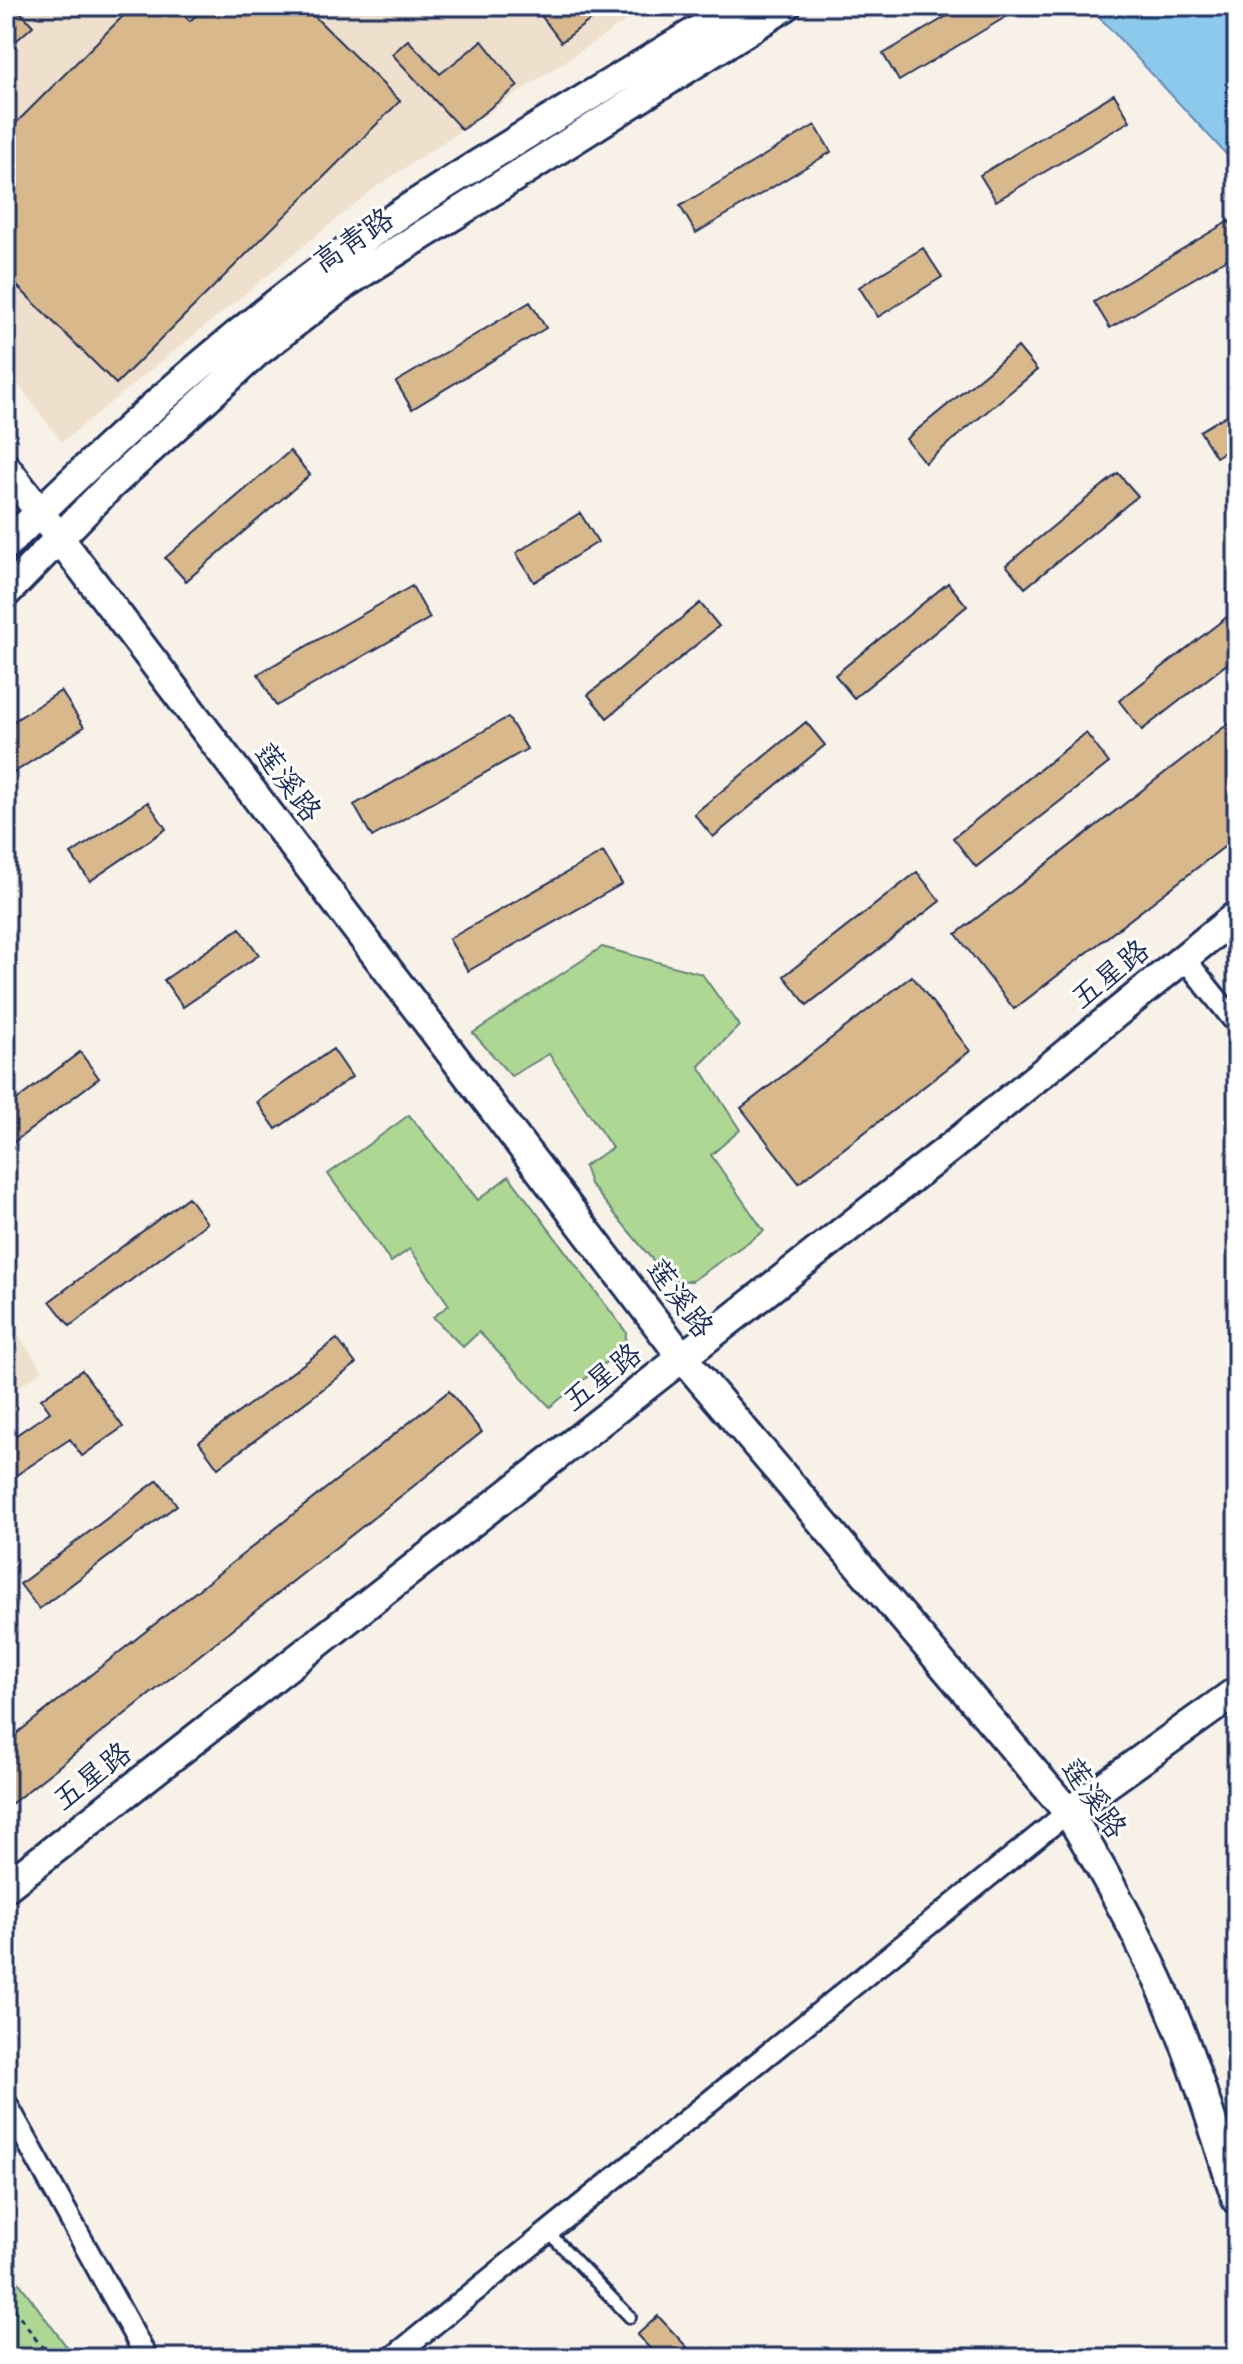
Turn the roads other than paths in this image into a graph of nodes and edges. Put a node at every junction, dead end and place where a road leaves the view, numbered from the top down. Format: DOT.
graph roads {
  1 [pos="738,6"];
  2 [pos="786,6"];
  3 [pos="6,468"];
  4 [pos="40,512"];
  5 [pos="60,539"];
  6 [pos="6,545"];
  7 [pos="6,593"];
  8 [pos="1237,915"];
  9 [pos="1184,958"];
  10 [pos="1237,1024"];
  11 [pos="682,1357"];
  12 [pos="1237,1691"];
  13 [pos="1068,1812"];
  14 [pos="6,1887"];
  15 [pos="6,2103"];
  16 [pos="1237,2200"];
  17 [pos="549,2233"];
  18 [pos="630,2317"];
  19 [pos="147,2358"];
  20 [pos="392,2358"];
  1 -- 4 [label="street, 高青路"];
  2 -- 5 [label="street, 高青路"];
  3 -- 4 [label="street, 莲溪路"];
  4 -- 5 [label="street, 莲溪路"];
  4 -- 6 [label="street, 高青路"];
  5 -- 7 [label="street, 高青路"];
  5 -- 11 [label="street, 莲溪路"];
  8 -- 9 [label="street, 五星路"];
  9 -- 10 [label="street"];
  9 -- 11 [label="street, 五星路"];
  11 -- 13 [label="street, 莲溪路"];
  11 -- 14 [label="street, 五星路"];
  12 -- 13 [label="street"];
  13 -- 16 [label="street, 莲溪路"];
  13 -- 17 [label="street"];
  15 -- 19 [label="street"];
  17 -- 18 [label="lane"];
  17 -- 20 [label="street"];
}
